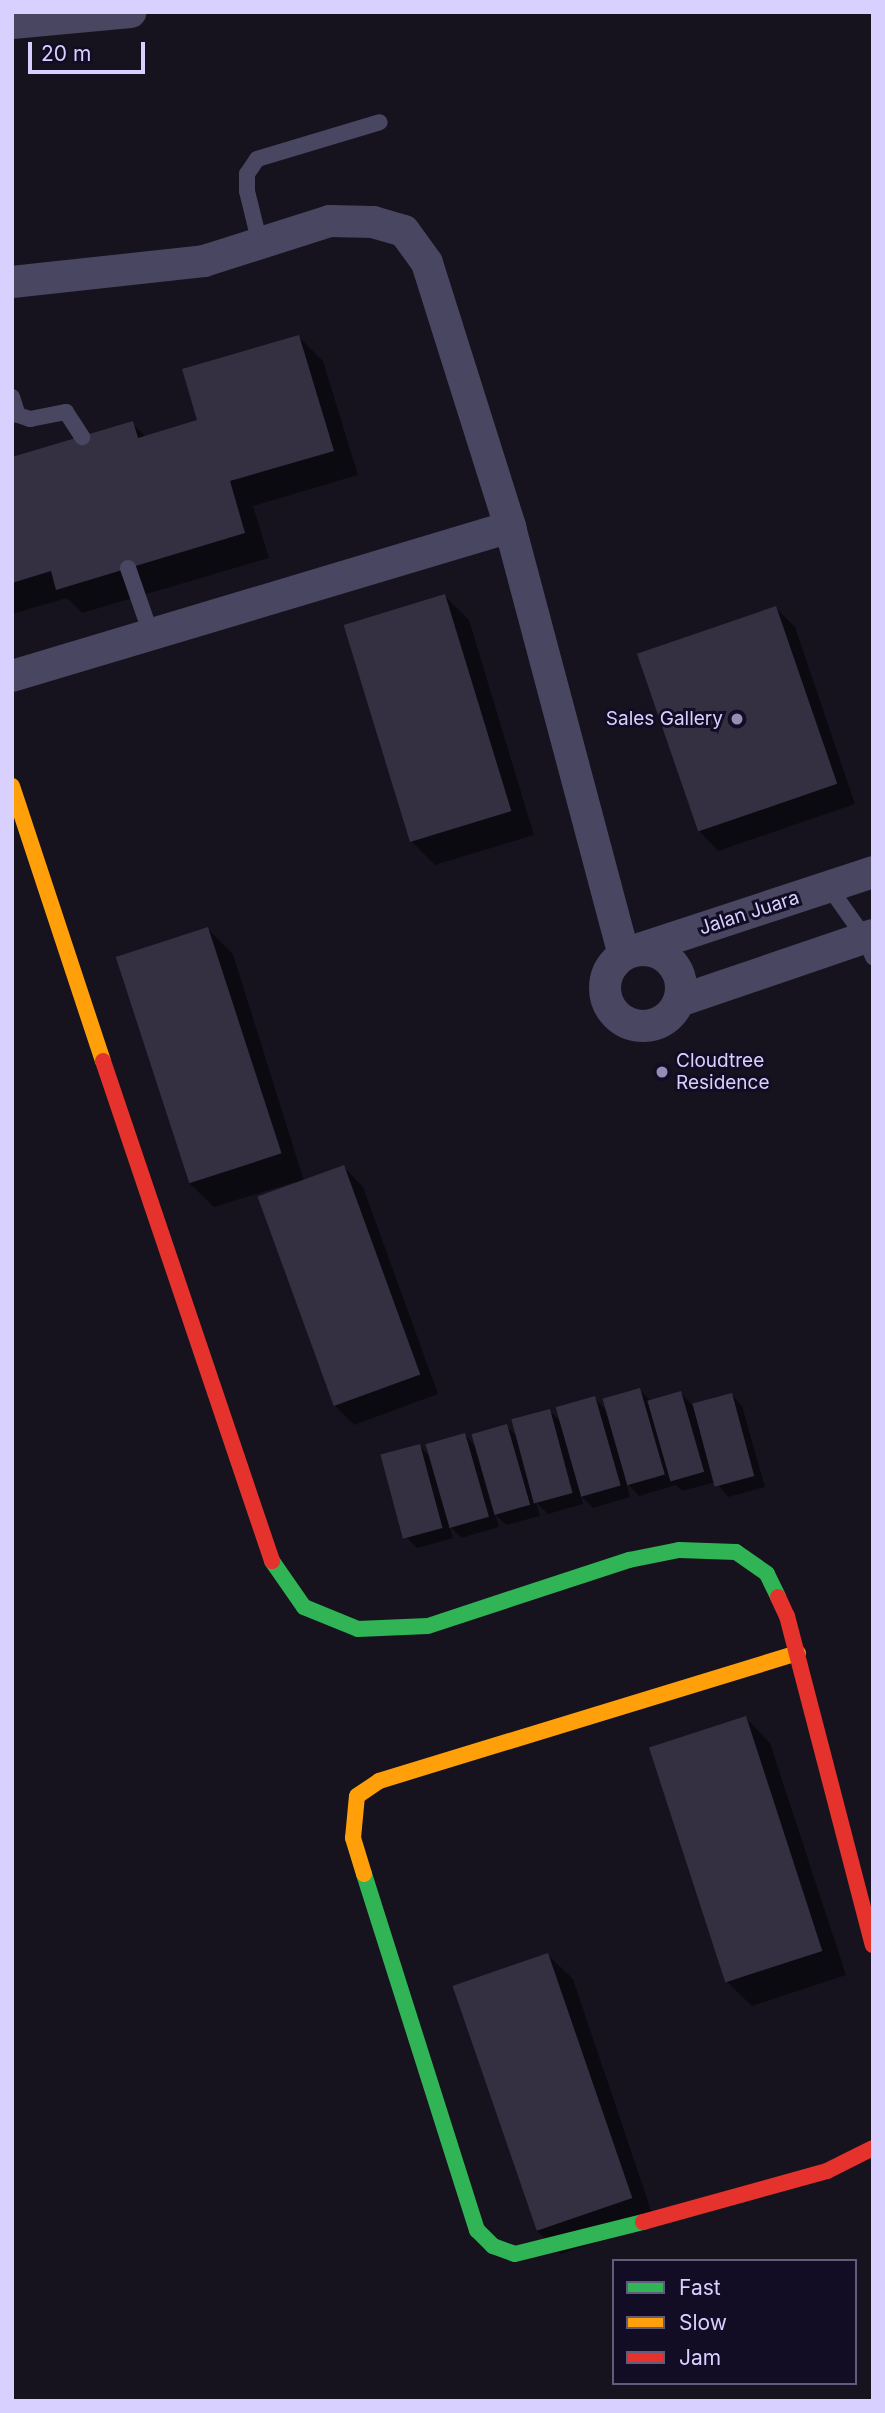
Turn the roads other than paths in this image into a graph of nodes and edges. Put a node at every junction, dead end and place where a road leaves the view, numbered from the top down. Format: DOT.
graph roads {
  1 [pos="130,12"];
  2 [pos="12,23"];
  3 [pos="380,121"];
  4 [pos="260,244"];
  5 [pos="12,282"];
  6 [pos="12,397"];
  7 [pos="82,437"];
  8 [pos="510,527"];
  9 [pos="128,568"];
  10 [pos="151,635"];
  11 [pos="12,676"];
  12 [pos="12,786"];
  13 [pos="873,872"];
  14 [pos="829,887"];
  15 [pos="870,943"];
  16 [pos="624,954"];
  17 [pos="680,1001"];
  18 [pos="798,1653"];
  19 [pos="873,1945"];
  20 [pos="873,2148"];
  1 -- 2 [label="street"];
  3 -- 4 [label="lane"];
  4 -- 5 [label="street"];
  4 -- 8 [label="street"];
  6 -- 7 [label="lane"];
  8 -- 10 [label="street"];
  8 -- 16 [label="street"];
  9 -- 10 [label="lane"];
  10 -- 11 [label="street"];
  12 -- 18 [label="street"];
  13 -- 14 [label="street, Jalan Juara"];
  14 -- 15 [label="lane"];
  14 -- 16 [label="street, Jalan Juara"];
  15 -- 17 [label="street"];
  16 -- 17 [label="street"];
  16 -- 17 [label="street"];
  18 -- 19 [label="street"];
  18 -- 20 [label="street"];
}
